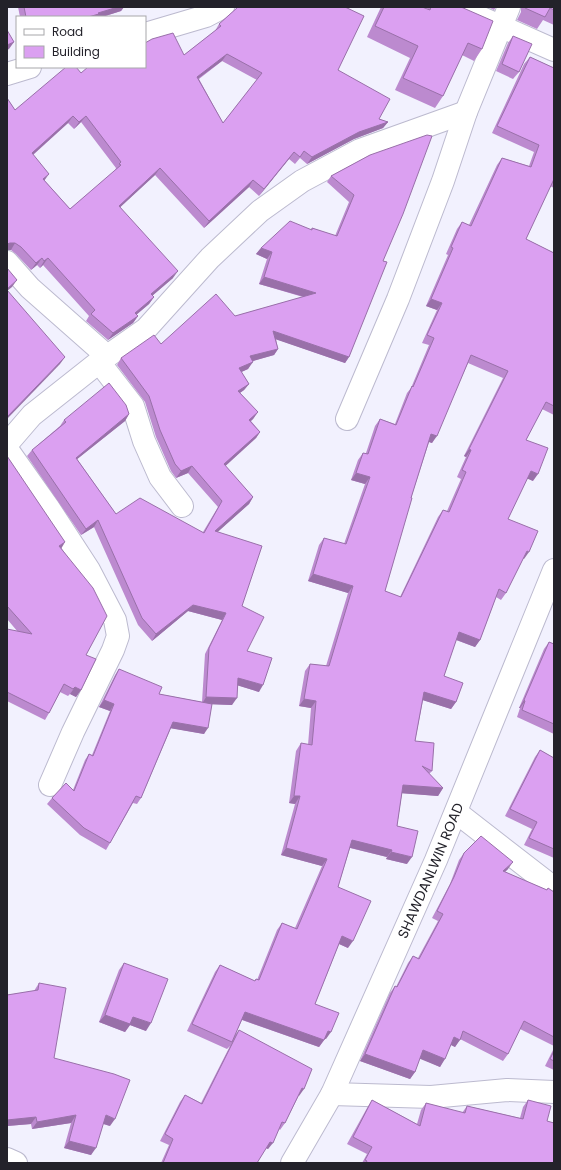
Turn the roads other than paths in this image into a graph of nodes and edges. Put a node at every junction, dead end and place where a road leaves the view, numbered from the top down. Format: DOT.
graph roads {
  1 [pos="223,7"];
  2 [pos="457,7"];
  3 [pos="504,16"];
  4 [pos="146,34"];
  5 [pos="554,50"];
  6 [pos="27,68"];
  7 [pos="7,74"];
  8 [pos="466,112"];
  9 [pos="7,262"];
  10 [pos="103,359"];
  11 [pos="347,420"];
  12 [pos="7,444"];
  13 [pos="7,449"];
  14 [pos="182,506"];
  15 [pos="554,570"];
  16 [pos="50,785"];
  17 [pos="456,812"];
  18 [pos="554,888"];
  19 [pos="554,1092"];
  20 [pos="332,1094"];
  21 [pos="7,1159"];
  22 [pos="16,1163"];
  23 [pos="292,1163"];
  1 -- 4 [label="street"];
  2 -- 3 [label="street"];
  3 -- 5 [label="street"];
  3 -- 8 [label="street"];
  6 -- 7 [label="street"];
  8 -- 10 [label="street"];
  8 -- 11 [label="street"];
  9 -- 10 [label="street"];
  10 -- 12 [label="street"];
  10 -- 14 [label="street"];
  13 -- 16 [label="street"];
  15 -- 17 [label="street, SHAWDANLWIN ROAD"];
  17 -- 18 [label="street"];
  17 -- 20 [label="street, SHAWDANLWIN ROAD"];
  19 -- 20 [label="street"];
  20 -- 23 [label="street, SHAWDANLWIN ROAD"];
  21 -- 22 [label="street"];
}
